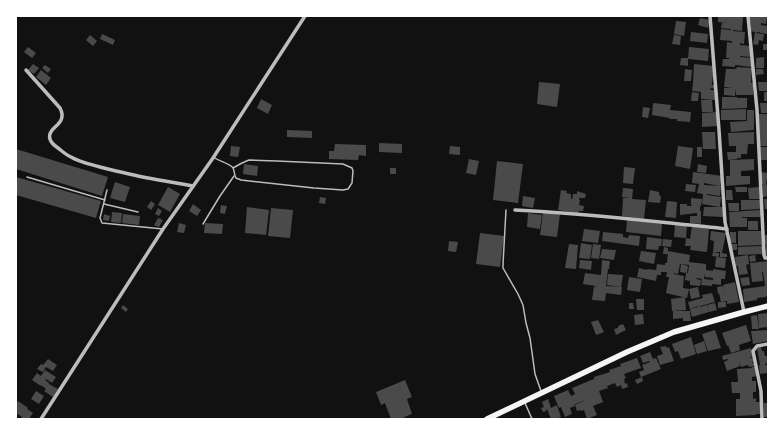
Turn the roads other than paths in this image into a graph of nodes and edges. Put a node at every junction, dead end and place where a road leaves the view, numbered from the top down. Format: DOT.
graph roads {
  1 [pos="305,16"];
  2 [pos="710,16"];
  3 [pos="748,16"];
  4 [pos="26,70"];
  5 [pos="213,158"];
  6 [pos="233,168"];
  7 [pos="234,176"];
  8 [pos="27,177"];
  9 [pos="193,186"];
  10 [pos="107,190"];
  11 [pos="105,200"];
  12 [pos="104,204"];
  13 [pos="506,210"];
  14 [pos="515,210"];
  15 [pos="138,212"];
  16 [pos="202,224"];
  17 [pos="163,229"];
  18 [pos="727,229"];
  19 [pos="768,258"];
  20 [pos="768,306"];
  21 [pos="744,312"];
  22 [pos="768,344"];
  23 [pos="542,393"];
  24 [pos="524,401"];
  25 [pos="41,419"];
  26 [pos="487,419"];
  27 [pos="532,419"];
  28 [pos="762,419"];
  1 -- 5 [label="street"];
  2 -- 18 [label="street"];
  3 -- 19 [label="street"];
  4 -- 9 [label="street"];
  5 -- 6 [label="lane"];
  5 -- 9 [label="street"];
  6 -- 7 [label="lane"];
  6 -- 7 [label="lane"];
  7 -- 16 [label="lane"];
  8 -- 11 [label="lane"];
  9 -- 17 [label="street"];
  10 -- 11 [label="lane"];
  11 -- 12 [label="lane"];
  12 -- 15 [label="lane"];
  12 -- 17 [label="lane"];
  13 -- 23 [label="lane"];
  14 -- 18 [label="street"];
  17 -- 25 [label="street"];
  18 -- 21 [label="street"];
  20 -- 21 [label="highway"];
  21 -- 23 [label="highway"];
  22 -- 28 [label="street"];
  23 -- 24 [label="highway"];
  24 -- 26 [label="highway"];
  24 -- 27 [label="lane"];
}
